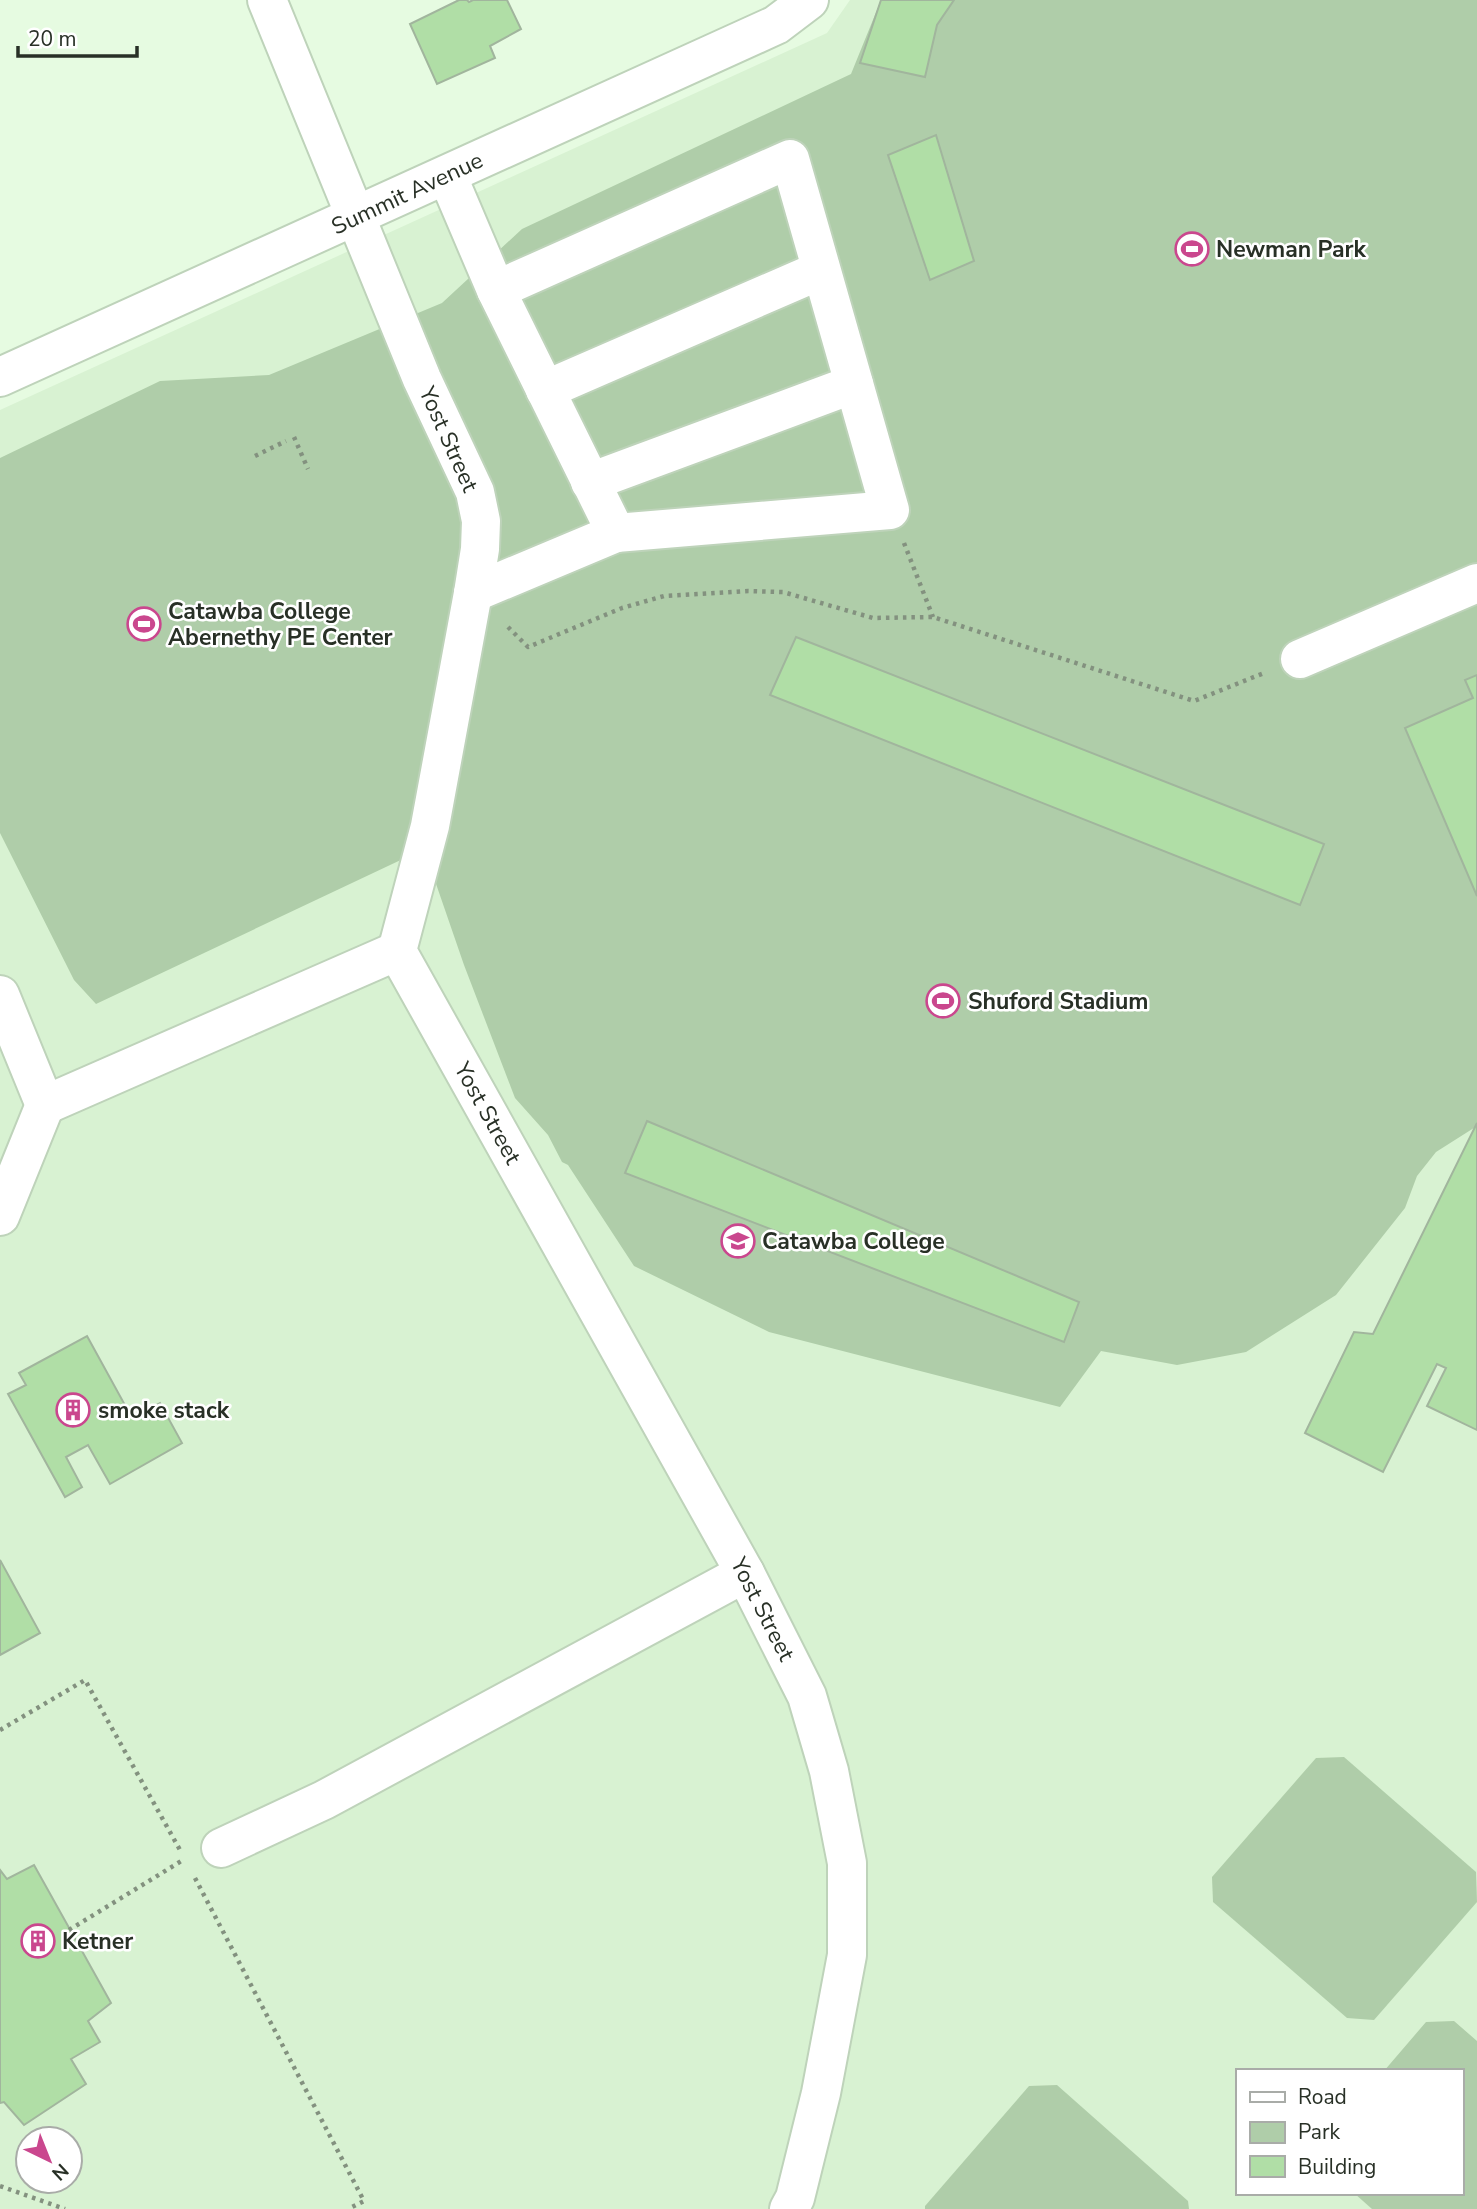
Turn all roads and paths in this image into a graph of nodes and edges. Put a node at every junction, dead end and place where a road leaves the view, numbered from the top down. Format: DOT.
graph roads {
  1 [pos="267,0"];
  2 [pos="809,0"];
  3 [pos="447,175"];
  4 [pos="356,217"];
  5 [pos="821,270"];
  6 [pos="496,290"];
  7 [pos="0,377"];
  8 [pos="854,384"];
  9 [pos="545,390"];
  10 [pos="294,438"];
  11 [pos="286,441"];
  12 [pos="255,456"];
  13 [pos="308,468"];
  14 [pos="590,482"];
  15 [pos="890,510"];
  16 [pos="616,533"];
  17 [pos="1477,583"];
  18 [pos="473,593"];
  19 [pos="933,617"];
  20 [pos="1300,659"];
  21 [pos="397,951"];
  22 [pos="0,995"];
  23 [pos="45,1105"];
  24 [pos="0,1216"];
  25 [pos="745,1573"];
  26 [pos="0,1730"];
  27 [pos="221,1848"];
  28 [pos="191,1871"];
  29 [pos="69,1930"];
  30 [pos="0,2186"];
  31 [pos="65,2209"];
  32 [pos="348,2209"];
  33 [pos="789,2209"];
  1 -- 4 [label="street, Yost Street"];
  2 -- 3 [label="street, Summit Avenue"];
  3 -- 4 [label="street, Summit Avenue"];
  3 -- 6 [label="street"];
  4 -- 7 [label="street, Summit Avenue"];
  4 -- 18 [label="street, Yost Street"];
  5 -- 6 [label="street"];
  5 -- 8 [label="street"];
  5 -- 9 [label="street"];
  6 -- 9 [label="street"];
  8 -- 14 [label="street"];
  8 -- 15 [label="street"];
  9 -- 14 [label="street"];
  10 -- 13 [label="path"];
  11 -- 12 [label="path"];
  14 -- 16 [label="street"];
  15 -- 16 [label="street"];
  15 -- 19 [label="path"];
  16 -- 18 [label="street"];
  17 -- 20 [label="street"];
  18 -- 19 [label="path"];
  18 -- 21 [label="street, Yost Street"];
  19 -- 20 [label="path"];
  21 -- 23 [label="street"];
  21 -- 25 [label="street, Yost Street"];
  22 -- 23 [label="street"];
  23 -- 24 [label="street"];
  25 -- 27 [label="street"];
  25 -- 33 [label="street, Yost Street"];
  26 -- 29 [label="path"];
  28 -- 32 [label="path"];
  30 -- 31 [label="path"];
}
